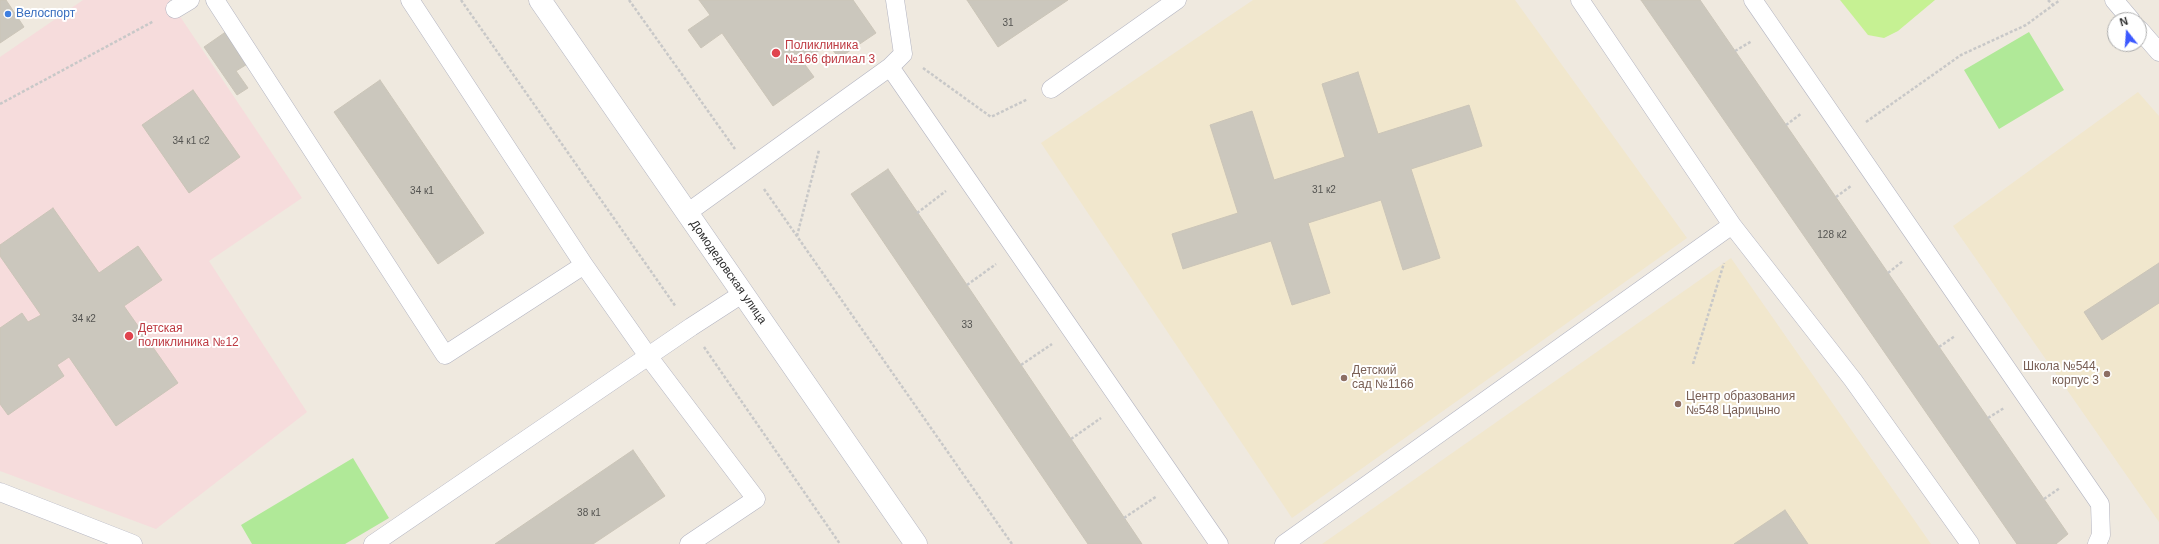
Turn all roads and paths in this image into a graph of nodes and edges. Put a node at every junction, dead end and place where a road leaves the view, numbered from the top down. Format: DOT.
graph roads {
  1 [pos="215,0"];
  2 [pos="410,0"];
  3 [pos="461,0"];
  4 [pos="540,0"];
  5 [pos="629,0"];
  6 [pos="894,0"];
  7 [pos="1177,0"];
  8 [pos="1580,0"];
  9 [pos="1753,0"];
  10 [pos="2048,0"];
  11 [pos="2060,0"];
  12 [pos="2114,0"];
  13 [pos="182,5"];
  14 [pos="2053,5"];
  15 [pos="2125,12"];
  16 [pos="2147,38"];
  17 [pos="2159,52"];
  18 [pos="903,54"];
  19 [pos="890,67"];
  20 [pos="1051,89"];
  21 [pos="0,104"];
  22 [pos="1847,136"];
  23 [pos="820,146"];
  24 [pos="748,168"];
  25 [pos="966,176"];
  26 [pos="917,212"];
  27 [pos="687,213"];
  28 [pos="1732,225"];
  29 [pos="797,236"];
  30 [pos="1017,249"];
  31 [pos="584,265"];
  32 [pos="967,285"];
  33 [pos="742,294"];
  34 [pos="691,327"];
  35 [pos="1072,330"];
  36 [pos="648,356"];
  37 [pos="1693,364"];
  38 [pos="1021,365"];
  39 [pos="1122,403"];
  40 [pos="1071,439"];
  41 [pos="1177,483"];
  42 [pos="0,492"];
  43 [pos="1124,518"];
  44 [pos="133,544"];
  45 [pos="373,544"];
  46 [pos="689,544"];
  47 [pos="840,544"];
  48 [pos="916,544"];
  49 [pos="1012,544"];
  50 [pos="1219,544"];
  51 [pos="1284,544"];
  52 [pos="1970,544"];
  53 [pos="2097,544"];
  1 -- 31 [label="lane"];
  2 -- 31 [label="lane"];
  3 -- 34 [label="path"];
  4 -- 27 [label="street, Домодедовская улица"];
  5 -- 24 [label="path"];
  6 -- 18 [label="lane"];
  7 -- 20 [label="lane"];
  8 -- 28 [label="lane"];
  9 -- 22 [label="lane"];
  10 -- 14 [label="path"];
  11 -- 14 [label="path"];
  12 -- 15 [label="lane"];
  13 -- 21 [label="path"];
  14 -- 22 [label="path"];
  16 -- 17 [label="lane"];
  18 -- 19 [label="lane"];
  18 -- 20 [label="path"];
  19 -- 24 [label="lane"];
  19 -- 25 [label="lane"];
  22 -- 53 [label="lane"];
  23 -- 29 [label="path"];
  24 -- 27 [label="lane"];
  24 -- 29 [label="path"];
  25 -- 26 [label="path"];
  25 -- 30 [label="lane"];
  27 -- 33 [label="street, Домодедовская улица"];
  28 -- 37 [label="path"];
  28 -- 51 [label="lane"];
  28 -- 52 [label="lane"];
  29 -- 49 [label="path"];
  30 -- 32 [label="path"];
  30 -- 35 [label="lane"];
  31 -- 36 [label="lane"];
  33 -- 34 [label="lane"];
  33 -- 48 [label="street, Домодедовская улица"];
  34 -- 36 [label="lane"];
  34 -- 47 [label="path"];
  35 -- 38 [label="path"];
  35 -- 39 [label="lane"];
  36 -- 45 [label="lane"];
  36 -- 46 [label="lane"];
  39 -- 40 [label="path"];
  39 -- 41 [label="lane"];
  41 -- 43 [label="path"];
  41 -- 50 [label="lane"];
  42 -- 44 [label="lane"];
}
